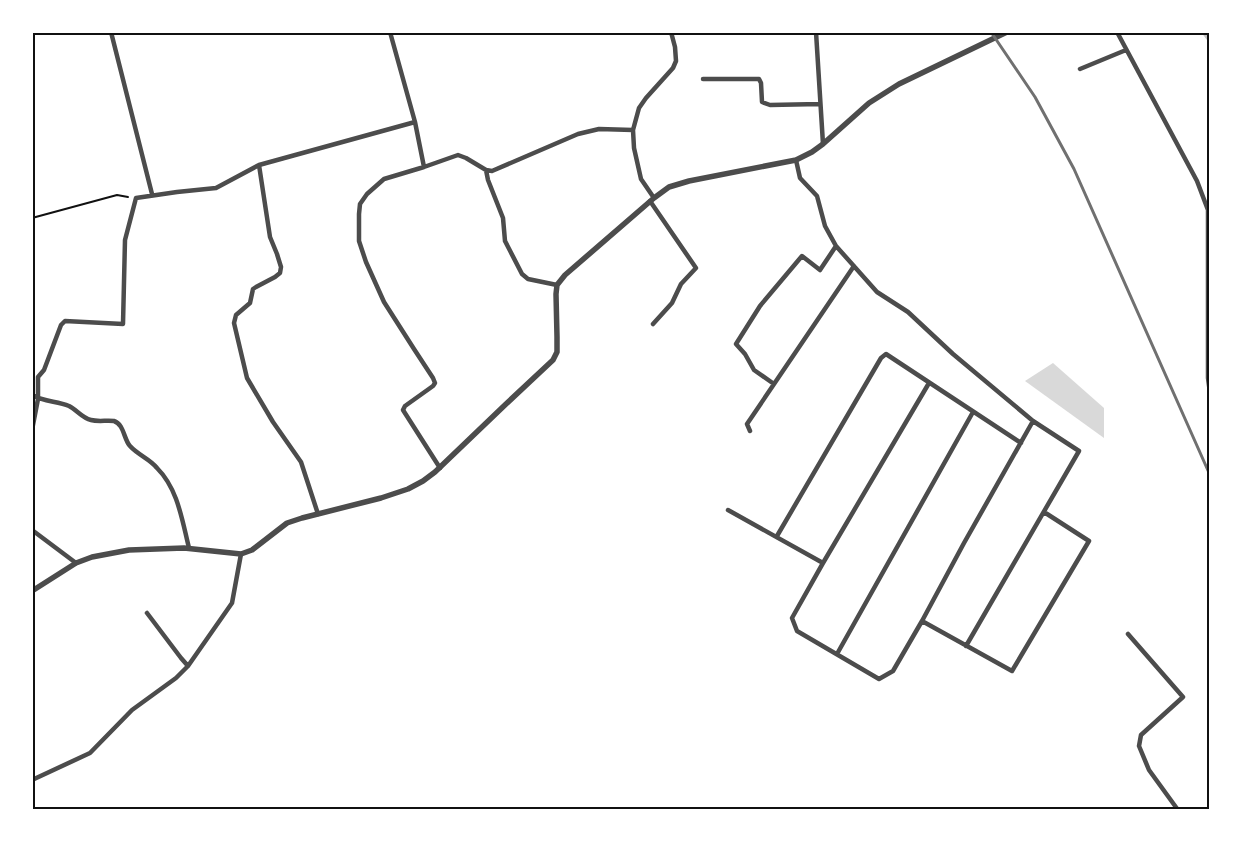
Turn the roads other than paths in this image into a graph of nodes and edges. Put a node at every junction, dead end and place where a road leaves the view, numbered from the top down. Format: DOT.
graph roads {
  1 [pos="111,32"];
  2 [pos="390,32"];
  3 [pos="671,32"];
  4 [pos="816,32"];
  5 [pos="1007,32"];
  6 [pos="1117,32"];
  7 [pos="1126,50"];
  8 [pos="1080,69"];
  9 [pos="703,79"];
  10 [pos="820,104"];
  11 [pos="415,122"];
  12 [pos="633,130"];
  13 [pos="823,144"];
  14 [pos="796,160"];
  15 [pos="259,165"];
  16 [pos="424,167"];
  17 [pos="486,170"];
  18 [pos="152,194"];
  19 [pos="652,200"];
  20 [pos="1209,209"];
  21 [pos="836,246"];
  22 [pos="854,266"];
  23 [pos="557,285"];
  24 [pos="653,324"];
  25 [pos="929,383"];
  26 [pos="774,384"];
  27 [pos="1210,393"];
  28 [pos="32,395"];
  29 [pos="38,398"];
  30 [pos="973,412"];
  31 [pos="1033,422"];
  32 [pos="32,430"];
  33 [pos="750,431"];
  34 [pos="1021,443"];
  35 [pos="440,468"];
  36 [pos="728,510"];
  37 [pos="1044,512"];
  38 [pos="318,514"];
  39 [pos="32,530"];
  40 [pos="777,536"];
  41 [pos="189,548"];
  42 [pos="241,554"];
  43 [pos="823,562"];
  44 [pos="76,563"];
  45 [pos="32,591"];
  46 [pos="147,613"];
  47 [pos="922,621"];
  48 [pos="1128,634"];
  49 [pos="966,646"];
  50 [pos="837,654"];
  51 [pos="188,666"];
  52 [pos="32,780"];
  53 [pos="1178,810"];
  1 -- 18 [label="street"];
  2 -- 11 [label="street"];
  3 -- 12 [label="street"];
  4 -- 10 [label="street"];
  5 -- 13 [label="street"];
  6 -- 7 [label="street"];
  7 -- 8 [label="street"];
  7 -- 20 [label="street"];
  9 -- 10 [label="street"];
  10 -- 13 [label="street"];
  11 -- 15 [label="street"];
  11 -- 16 [label="street"];
  12 -- 17 [label="street"];
  12 -- 19 [label="street"];
  13 -- 14 [label="street"];
  14 -- 19 [label="street"];
  14 -- 21 [label="street"];
  15 -- 18 [label="street"];
  15 -- 38 [label="street"];
  16 -- 17 [label="street"];
  16 -- 35 [label="street"];
  17 -- 23 [label="street"];
  18 -- 29 [label="street"];
  19 -- 23 [label="street"];
  19 -- 24 [label="street"];
  20 -- 27 [label="street"];
  21 -- 22 [label="street"];
  21 -- 26 [label="street"];
  22 -- 26 [label="street"];
  22 -- 31 [label="street"];
  23 -- 35 [label="street"];
  25 -- 30 [label="street"];
  25 -- 40 [label="street"];
  25 -- 43 [label="street"];
  26 -- 33 [label="street"];
  28 -- 29 [label="street"];
  29 -- 32 [label="street"];
  29 -- 41 [label="street"];
  30 -- 34 [label="street"];
  30 -- 50 [label="street"];
  31 -- 34 [label="street"];
  31 -- 37 [label="street"];
  34 -- 47 [label="street"];
  35 -- 38 [label="street"];
  36 -- 40 [label="street"];
  37 -- 49 [label="street"];
  37 -- 49 [label="street"];
  38 -- 42 [label="street"];
  39 -- 44 [label="street"];
  40 -- 43 [label="street"];
  41 -- 42 [label="street"];
  41 -- 44 [label="street"];
  42 -- 51 [label="street"];
  43 -- 50 [label="street"];
  44 -- 45 [label="street"];
  46 -- 51 [label="street"];
  47 -- 49 [label="street"];
  47 -- 50 [label="street"];
  48 -- 53 [label="street"];
  51 -- 52 [label="street"];
}
